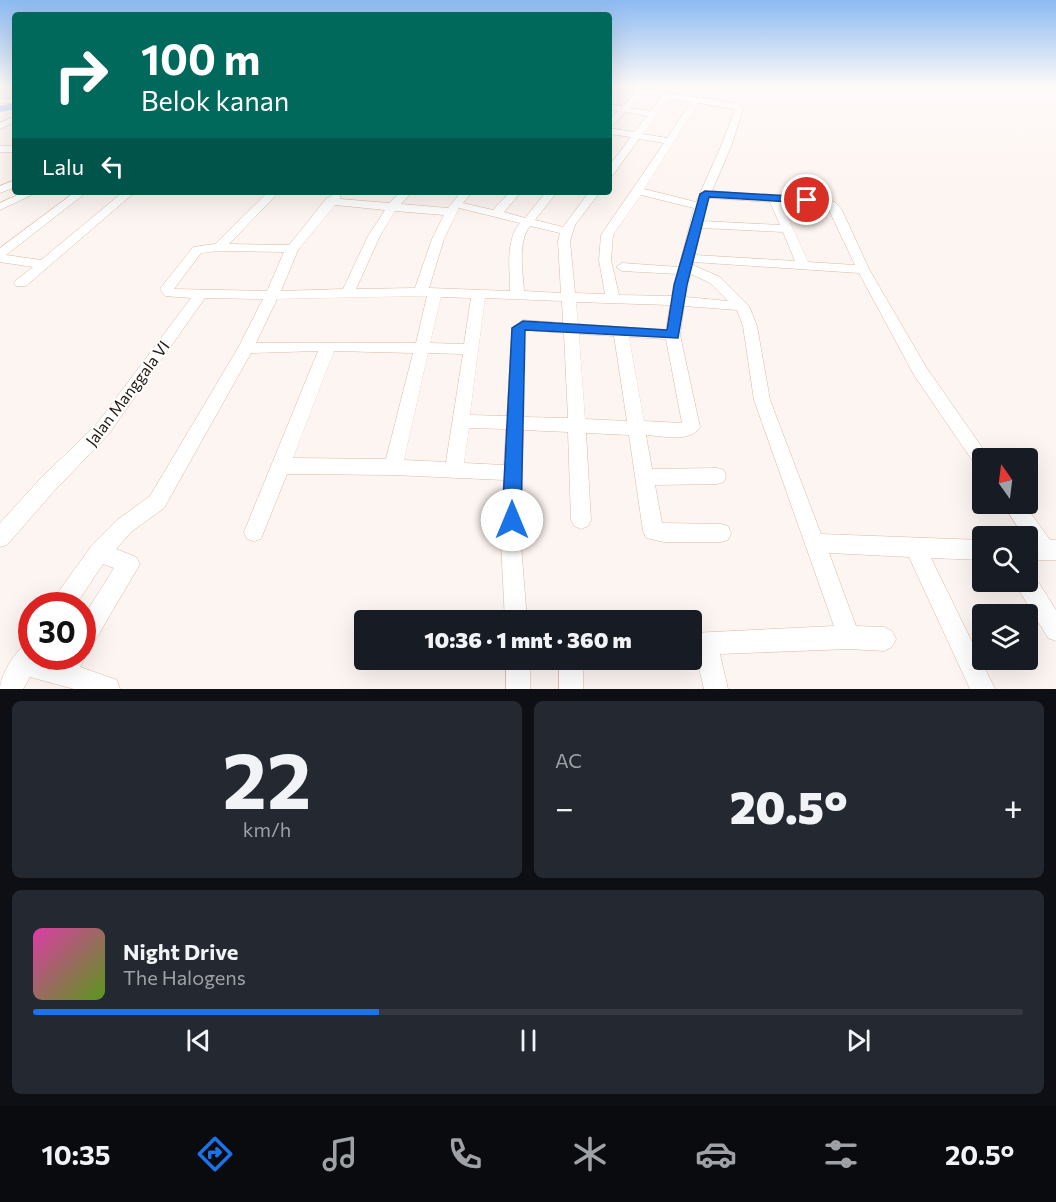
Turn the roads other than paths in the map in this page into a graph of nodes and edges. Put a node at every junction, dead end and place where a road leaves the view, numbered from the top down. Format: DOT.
graph roads {
  1 [pos="650,118"];
  2 [pos="684,118"];
  3 [pos="736,118"];
  4 [pos="612,131"];
  5 [pos="636,135"];
  6 [pos="670,141"];
  7 [pos="612,166"];
  8 [pos="637,191"];
  9 [pos="26,195"];
  10 [pos="78,195"];
  11 [pos="126,195"];
  12 [pos="271,195"];
  13 [pos="337,195"];
  14 [pos="404,195"];
  15 [pos="464,195"];
  16 [pos="513,195"];
  17 [pos="550,195"];
  18 [pos="593,195"];
  19 [pos="774,199"];
  20 [pos="703,200"];
  21 [pos="330,201"];
  22 [pos="0,207"];
  23 [pos="392,207"];
  24 [pos="452,208"];
  25 [pos="496,214"];
  26 [pos="527,222"];
  27 [pos="696,224"];
  28 [pos="786,229"];
  29 [pos="565,231"];
  30 [pos="219,247"];
  31 [pos="292,249"];
  32 [pos="0,256"];
  33 [pos="42,264"];
  34 [pos="686,265"];
  35 [pos="622,267"];
  36 [pos="804,267"];
  37 [pos="863,269"];
  38 [pos="21,283"];
  39 [pos="348,293"];
  40 [pos="428,293"];
  41 [pos="479,293"];
  42 [pos="273,294"];
  43 [pos="517,294"];
  44 [pos="200,295"];
  45 [pos="569,297"];
  46 [pos="612,297"];
  47 [pos="678,301"];
  48 [pos="741,306"];
  49 [pos="571,328"];
  50 [pos="621,331"];
  51 [pos="673,335"];
  52 [pos="328,346"];
  53 [pos="421,347"];
  54 [pos="246,348"];
  55 [pos="471,349"];
  56 [pos="461,421"];
  57 [pos="515,423"];
  58 [pos="577,427"];
  59 [pos="638,427"];
  60 [pos="973,448"];
  61 [pos="281,466"];
  62 [pos="393,467"];
  63 [pos="454,470"];
  64 [pos="512,473"];
  65 [pos="717,476"];
  66 [pos="646,477"];
  67 [pos="1019,514"];
  68 [pos="581,520"];
  69 [pos="254,532"];
  70 [pos="721,533"];
  71 [pos="0,538"];
  72 [pos="813,543"];
  73 [pos="915,548"];
  74 [pos="972,550"];
  75 [pos="1043,550"];
  76 [pos="99,552"];
  77 [pos="72,592"];
  78 [pos="1031,592"];
  79 [pos="515,610"];
  80 [pos="96,618"];
  81 [pos="1056,630"];
  82 [pos="849,637"];
  83 [pos="884,639"];
  84 [pos="702,643"];
  85 [pos="702,653"];
  86 [pos="21,670"];
  87 [pos="76,670"];
  88 [pos="518,670"];
  89 [pos="571,670"];
  90 [pos="9,689"];
  91 [pos="108,689"];
  92 [pos="518,689"];
  93 [pos="571,689"];
  94 [pos="716,689"];
  95 [pos="983,689"];
  1 -- 5 [label="street"];
  2 -- 6 [label="street"];
  3 -- 20 [label="street"];
  4 -- 5 [label="street"];
  5 -- 6 [label="street"];
  5 -- 7 [label="street"];
  6 -- 8 [label="street"];
  8 -- 20 [label="street"];
  8 -- 46 [label="street"];
  9 -- 22 [label="street"];
  10 -- 32 [label="street"];
  11 -- 33 [label="street"];
  12 -- 30 [label="street"];
  13 -- 21 [label="street"];
  14 -- 23 [label="street"];
  15 -- 24 [label="street"];
  16 -- 25 [label="street"];
  17 -- 26 [label="street"];
  18 -- 29 [label="street"];
  19 -- 20 [label="street"];
  19 -- 28 [label="street"];
  19 -- 37 [label="street"];
  20 -- 27 [label="street"];
  21 -- 23 [label="street"];
  21 -- 31 [label="street"];
  23 -- 24 [label="street"];
  23 -- 39 [label="street"];
  24 -- 25 [label="street"];
  24 -- 40 [label="street"];
  25 -- 26 [label="street"];
  26 -- 29 [label="street"];
  26 -- 43 [label="street"];
  27 -- 28 [label="street"];
  27 -- 34 [label="street"];
  28 -- 36 [label="street"];
  29 -- 45 [label="street"];
  30 -- 31 [label="street"];
  30 -- 44 [label="street"];
  31 -- 42 [label="street"];
  32 -- 33 [label="street"];
  33 -- 38 [label="street"];
  34 -- 35 [label="street"];
  34 -- 36 [label="street"];
  34 -- 47 [label="street"];
  34 -- 48 [label="street"];
  36 -- 37 [label="street"];
  37 -- 60 [label="street"];
  39 -- 40 [label="street"];
  39 -- 42 [label="street"];
  40 -- 41 [label="street"];
  40 -- 53 [label="street"];
  41 -- 43 [label="street"];
  41 -- 55 [label="street"];
  42 -- 44 [label="street"];
  42 -- 54 [label="street"];
  43 -- 45 [label="street"];
  44 -- 71 [label="street, Jalan Manggala VI"];
  45 -- 46 [label="street"];
  45 -- 49 [label="street"];
  46 -- 47 [label="street"];
  47 -- 48 [label="street"];
  47 -- 51 [label="street"];
  48 -- 72 [label="street"];
  49 -- 50 [label="street"];
  49 -- 57 [label="street"];
  49 -- 58 [label="street"];
  50 -- 51 [label="street"];
  50 -- 59 [label="street"];
  51 -- 59 [label="street"];
  52 -- 53 [label="street"];
  52 -- 54 [label="street"];
  52 -- 61 [label="street"];
  53 -- 55 [label="street"];
  53 -- 62 [label="street"];
  54 -- 76 [label="street"];
  55 -- 56 [label="street"];
  56 -- 57 [label="street"];
  56 -- 63 [label="street"];
  57 -- 58 [label="street"];
  57 -- 64 [label="street"];
  58 -- 59 [label="street"];
  58 -- 68 [label="street"];
  59 -- 66 [label="street"];
  61 -- 62 [label="street"];
  61 -- 69 [label="street"];
  62 -- 63 [label="street"];
  63 -- 64 [label="street"];
  64 -- 79 [label="street"];
  65 -- 66 [label="street"];
  66 -- 70 [label="street"];
  67 -- 75 [label="street"];
  72 -- 73 [label="street"];
  72 -- 82 [label="street"];
  73 -- 74 [label="street"];
  73 -- 95 [label="street"];
  76 -- 77 [label="street"];
  76 -- 80 [label="street"];
  78 -- 81 [label="street"];
  82 -- 83 [label="street"];
  82 -- 84 [label="street"];
  85 -- 94 [label="street"];
  86 -- 90 [label="street"];
  87 -- 91 [label="street"];
  88 -- 92 [label="street"];
  89 -- 93 [label="street"];
}
